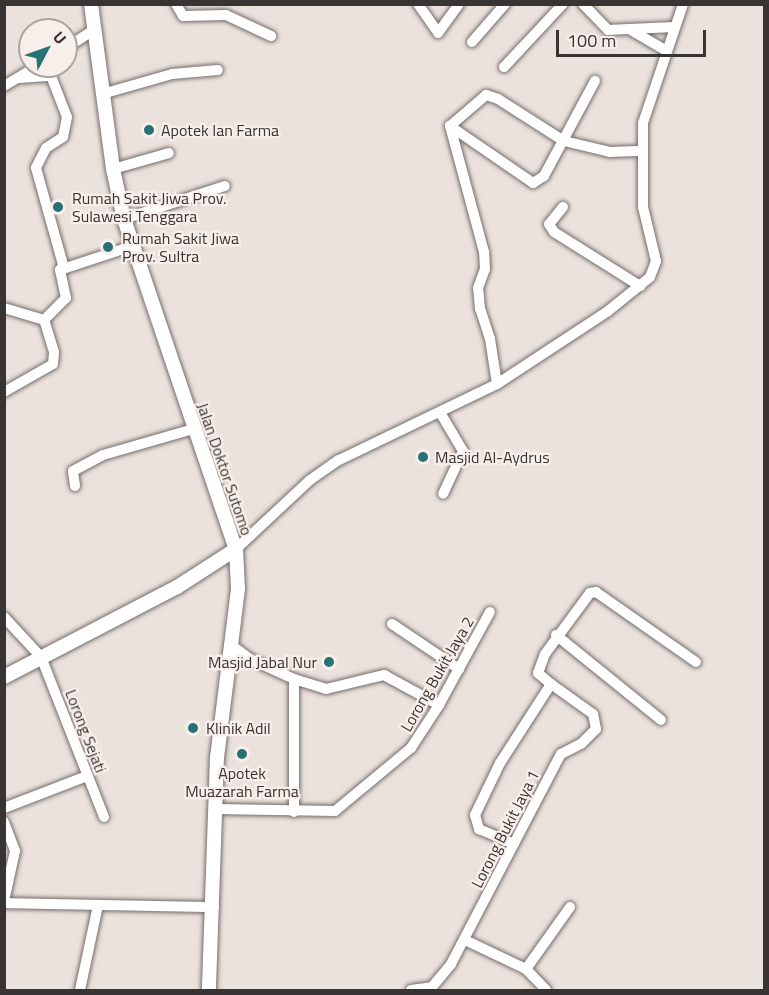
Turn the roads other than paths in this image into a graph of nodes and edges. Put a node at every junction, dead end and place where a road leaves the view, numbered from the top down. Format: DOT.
graph roads {
  1 [pos="92,4"];
  2 [pos="176,4"];
  3 [pos="230,4"];
  4 [pos="418,4"];
  5 [pos="459,4"];
  6 [pos="505,4"];
  7 [pos="563,4"];
  8 [pos="583,4"];
  9 [pos="683,4"];
  10 [pos="225,15"];
  11 [pos="674,27"];
  12 [pos="629,29"];
  13 [pos="94,30"];
  14 [pos="271,36"];
  15 [pos="78,40"];
  16 [pos="472,42"];
  17 [pos="665,50"];
  18 [pos="504,67"];
  19 [pos="218,70"];
  20 [pos="19,78"];
  21 [pos="53,78"];
  22 [pos="595,81"];
  23 [pos="4,86"];
  24 [pos="102,93"];
  25 [pos="450,126"];
  26 [pos="564,141"];
  27 [pos="643,151"];
  28 [pos="169,153"];
  29 [pos="113,169"];
  30 [pos="225,186"];
  31 [pos="563,207"];
  32 [pos="124,219"];
  33 [pos="132,246"];
  34 [pos="64,268"];
  35 [pos="640,286"];
  36 [pos="4,308"];
  37 [pos="44,320"];
  38 [pos="497,384"];
  39 [pos="4,392"];
  40 [pos="441,414"];
  41 [pos="193,429"];
  42 [pos="75,486"];
  43 [pos="443,494"];
  44 [pos="236,549"];
  45 [pos="490,612"];
  46 [pos="4,617"];
  47 [pos="392,624"];
  48 [pos="556,635"];
  49 [pos="230,644"];
  50 [pos="41,657"];
  51 [pos="696,662"];
  52 [pos="459,669"];
  53 [pos="4,677"];
  54 [pos="294,679"];
  55 [pos="554,686"];
  56 [pos="439,705"];
  57 [pos="661,720"];
  58 [pos="87,776"];
  59 [pos="4,808"];
  60 [pos="215,809"];
  61 [pos="294,812"];
  62 [pos="105,817"];
  63 [pos="4,822"];
  64 [pos="514,844"];
  65 [pos="4,902"];
  66 [pos="98,905"];
  67 [pos="214,907"];
  68 [pos="570,907"];
  69 [pos="465,940"];
  70 [pos="526,969"];
  71 [pos="80,990"];
  72 [pos="209,990"];
  73 [pos="411,990"];
  74 [pos="546,990"];
  1 -- 13 [label="street, Jalan Doktor Sutomo"];
  2 -- 10 [label="street"];
  3 -- 10 [label="street"];
  4 -- 5 [label="street"];
  6 -- 16 [label="street"];
  7 -- 18 [label="street"];
  8 -- 12 [label="street"];
  9 -- 11 [label="street"];
  10 -- 14 [label="street"];
  11 -- 12 [label="street"];
  11 -- 17 [label="street"];
  12 -- 17 [label="street"];
  13 -- 15 [label="street"];
  13 -- 24 [label="street, Jalan Doktor Sutomo"];
  17 -- 27 [label="street"];
  19 -- 24 [label="street"];
  20 -- 23 [label="street"];
  21 -- 34 [label="street"];
  22 -- 26 [label="street"];
  24 -- 29 [label="street, Jalan Doktor Sutomo"];
  25 -- 26 [label="street"];
  25 -- 26 [label="street"];
  25 -- 38 [label="street"];
  26 -- 27 [label="street"];
  27 -- 35 [label="street"];
  28 -- 29 [label="street"];
  29 -- 32 [label="street, Jalan Doktor Sutomo"];
  30 -- 32 [label="street"];
  31 -- 35 [label="street"];
  32 -- 33 [label="street, Jalan Doktor Sutomo"];
  33 -- 34 [label="street"];
  33 -- 41 [label="street, Jalan Doktor Sutomo"];
  34 -- 37 [label="street"];
  35 -- 38 [label="street"];
  36 -- 37 [label="street"];
  37 -- 39 [label="street"];
  38 -- 40 [label="street"];
  40 -- 43 [label="street"];
  40 -- 44 [label="street"];
  41 -- 42 [label="street"];
  41 -- 44 [label="street, Jalan Doktor Sutomo"];
  44 -- 49 [label="street, Jalan Doktor Sutomo"];
  44 -- 50 [label="street"];
  45 -- 52 [label="street, Lorong Bukit Jaya 2"];
  46 -- 50 [label="street, Lorong Sejati"];
  47 -- 52 [label="street"];
  48 -- 51 [label="street"];
  48 -- 55 [label="street"];
  48 -- 57 [label="street"];
  49 -- 54 [label="street"];
  49 -- 60 [label="street, Jalan Doktor Sutomo"];
  50 -- 53 [label="street"];
  50 -- 58 [label="street, Lorong Sejati"];
  52 -- 56 [label="street, Lorong Bukit Jaya 2"];
  54 -- 56 [label="street"];
  54 -- 61 [label="street"];
  55 -- 64 [label="street"];
  55 -- 64 [label="street, Lorong Bukit Jaya 1"];
  56 -- 61 [label="street, Lorong Bukit Jaya 2"];
  58 -- 59 [label="street"];
  58 -- 62 [label="street, Lorong Sejati"];
  60 -- 61 [label="street, Lorong Bukit Jaya 2"];
  60 -- 67 [label="street, Jalan Doktor Sutomo"];
  63 -- 65 [label="street"];
  64 -- 69 [label="street, Lorong Bukit Jaya 1"];
  65 -- 66 [label="street"];
  66 -- 67 [label="street"];
  66 -- 71 [label="street"];
  67 -- 72 [label="street, Jalan Doktor Sutomo"];
  68 -- 70 [label="street"];
  69 -- 70 [label="street"];
  69 -- 73 [label="street, Lorong Bukit Jaya 1"];
  70 -- 74 [label="street"];
}
